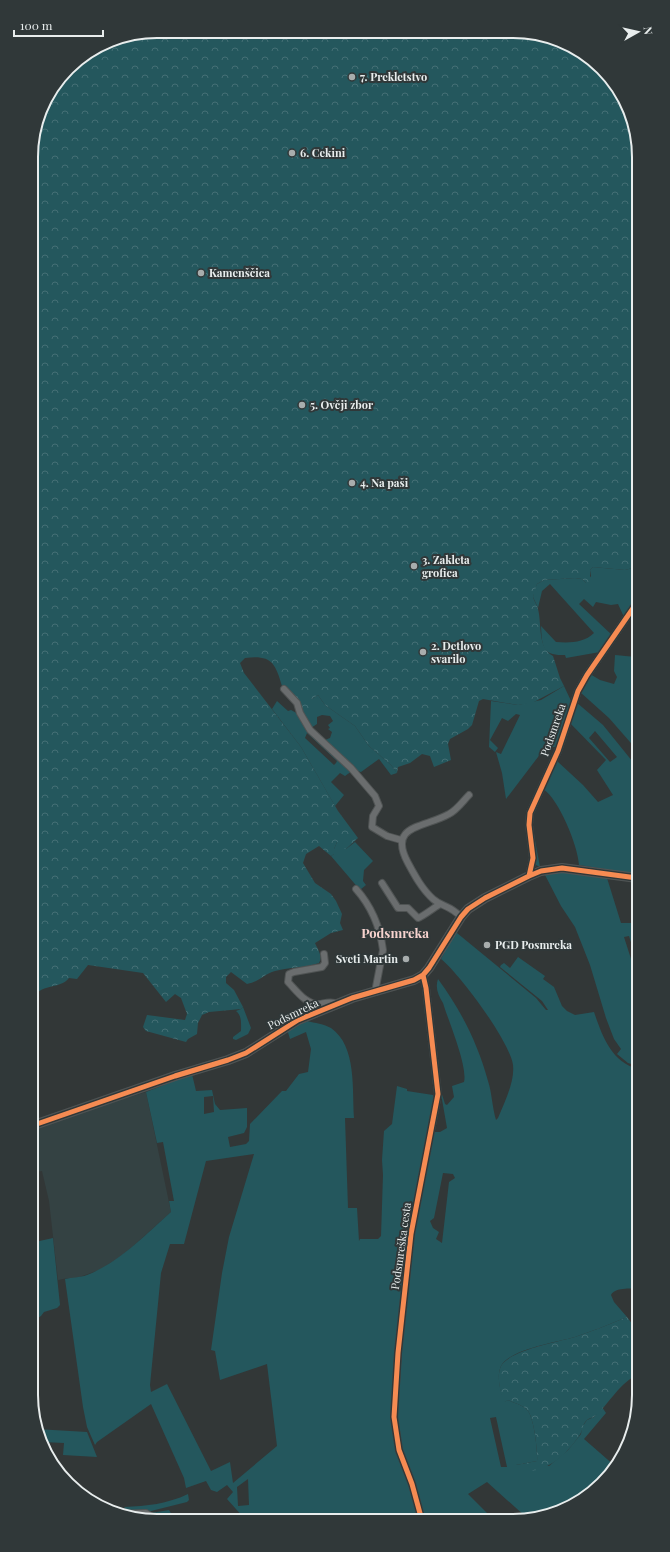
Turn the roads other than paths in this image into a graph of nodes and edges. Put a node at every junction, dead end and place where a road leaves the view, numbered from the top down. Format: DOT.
graph roads {
  1 [pos="632,610"];
  2 [pos="284,689"];
  3 [pos="469,795"];
  4 [pos="401,840"];
  5 [pos="529,876"];
  6 [pos="632,877"];
  7 [pos="382,883"];
  8 [pos="356,890"];
  9 [pos="440,904"];
  10 [pos="461,917"];
  11 [pos="324,954"];
  12 [pos="423,975"];
  13 [pos="375,992"];
  14 [pos="338,1004"];
  15 [pos="38,1124"];
  16 [pos="134,1512"];
  17 [pos="147,1513"];
  18 [pos="420,1514"];
  1 -- 5 [label="street, Podsmreka"];
  2 -- 4 [label="street"];
  3 -- 4 [label="street"];
  4 -- 9 [label="street"];
  5 -- 6 [label="street"];
  5 -- 10 [label="street"];
  7 -- 9 [label="street"];
  8 -- 13 [label="street"];
  9 -- 10 [label="street"];
  10 -- 12 [label="street"];
  11 -- 14 [label="street"];
  12 -- 13 [label="street, Podsmreka"];
  12 -- 18 [label="street, Podsmreška cesta"];
  13 -- 14 [label="street, Podsmreka"];
  14 -- 15 [label="street, Podsmreka"];
  16 -- 17 [label="street"];
}
